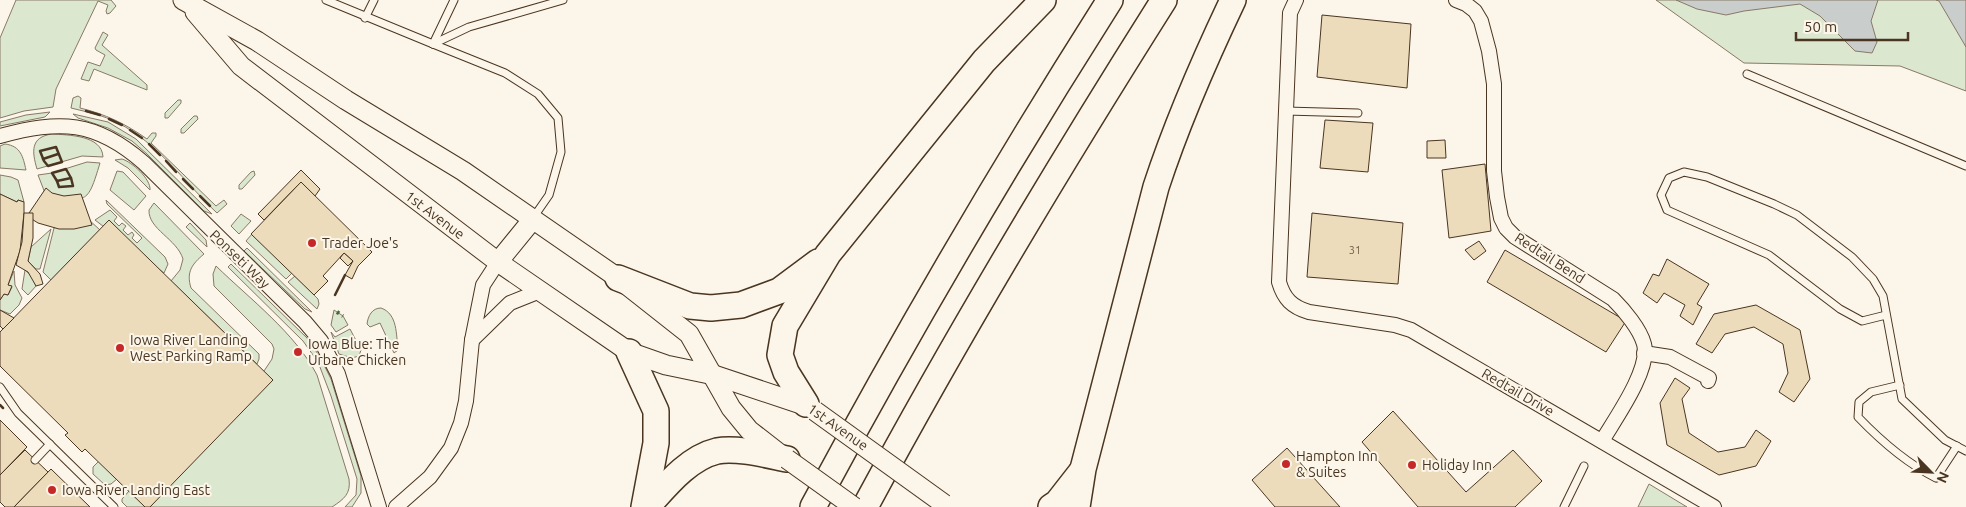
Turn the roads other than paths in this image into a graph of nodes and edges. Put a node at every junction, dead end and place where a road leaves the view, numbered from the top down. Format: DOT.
graph roads {
  1 [pos="326,0"];
  2 [pos="374,0"];
  3 [pos="454,0"];
  4 [pos="563,0"];
  5 [pos="1043,0"];
  6 [pos="1110,0"];
  7 [pos="1164,0"];
  8 [pos="1233,0"];
  9 [pos="1296,0"];
  10 [pos="1456,0"];
  11 [pos="187,1"];
  12 [pos="365,18"];
  13 [pos="433,44"];
  14 [pos="1747,74"];
  15 [pos="1286,111"];
  16 [pos="1358,112"];
  17 [pos="0,136"];
  18 [pos="1966,166"];
  19 [pos="533,219"];
  20 [pos="828,254"];
  21 [pos="498,262"];
  22 [pos="618,278"];
  23 [pos="540,290"];
  24 [pos="1886,315"];
  25 [pos="472,340"];
  26 [pos="629,352"];
  27 [pos="1644,353"];
  28 [pos="714,375"];
  29 [pos="1708,381"];
  30 [pos="1900,385"];
  31 [pos="0,387"];
  32 [pos="811,407"];
  33 [pos="1602,441"];
  34 [pos="50,444"];
  35 [pos="1957,446"];
  36 [pos="1966,451"];
  37 [pos="786,459"];
  38 [pos="34,460"];
  39 [pos="1584,466"];
  40 [pos="1083,469"];
  41 [pos="948,506"];
  42 [pos="114,507"];
  43 [pos="379,507"];
  44 [pos="396,507"];
  45 [pos="646,507"];
  46 [pos="813,507"];
  47 [pos="854,507"];
  48 [pos="865,507"];
  49 [pos="1051,507"];
  50 [pos="1077,507"];
  51 [pos="1564,507"];
  52 [pos="1714,507"];
  1 -- 12 [label="lane"];
  2 -- 12 [label="lane"];
  3 -- 13 [label="lane"];
  4 -- 13 [label="lane"];
  5 -- 20 [label="highway"];
  6 -- 46 [label="highway"];
  7 -- 48 [label="highway"];
  8 -- 40 [label="highway"];
  9 -- 15 [label="street"];
  10 -- 27 [label="street, Redtail Bend"];
  11 -- 19 [label="main road, 1st Avenue"];
  11 -- 21 [label="main road, 1st Avenue"];
  12 -- 13 [label="lane"];
  13 -- 19 [label="lane"];
  14 -- 18 [label="lane"];
  15 -- 16 [label="lane"];
  15 -- 33 [label="street, Redtail Drive"];
  17 -- 43 [label="street, Ponseti Way"];
  19 -- 21 [label="main road"];
  19 -- 22 [label="main road, 1st Avenue"];
  20 -- 22 [label="highway"];
  20 -- 32 [label="highway"];
  21 -- 23 [label="main road, 1st Avenue"];
  21 -- 25 [label="street"];
  22 -- 28 [label="main road, 1st Avenue"];
  23 -- 25 [label="street"];
  23 -- 26 [label="main road, 1st Avenue"];
  24 -- 24 [label="lane"];
  24 -- 30 [label="lane"];
  25 -- 44 [label="street"];
  26 -- 28 [label="main road, 1st Avenue"];
  26 -- 45 [label="highway"];
  27 -- 29 [label="street"];
  27 -- 33 [label="street"];
  28 -- 32 [label="main road, 1st Avenue"];
  28 -- 37 [label="main road, 1st Avenue"];
  30 -- 35 [label="lane"];
  30 -- 35 [label="lane"];
  31 -- 34 [label="lane"];
  32 -- 41 [label="main road, 1st Avenue, bridge"];
  33 -- 52 [label="street, Redtail Drive"];
  34 -- 38 [label="lane"];
  34 -- 42 [label="lane"];
  35 -- 36 [label="lane"];
  37 -- 45 [label="highway"];
  37 -- 47 [label="main road, 1st Avenue, bridge"];
  39 -- 51 [label="lane"];
  40 -- 49 [label="highway"];
  40 -- 50 [label="highway"];
}
